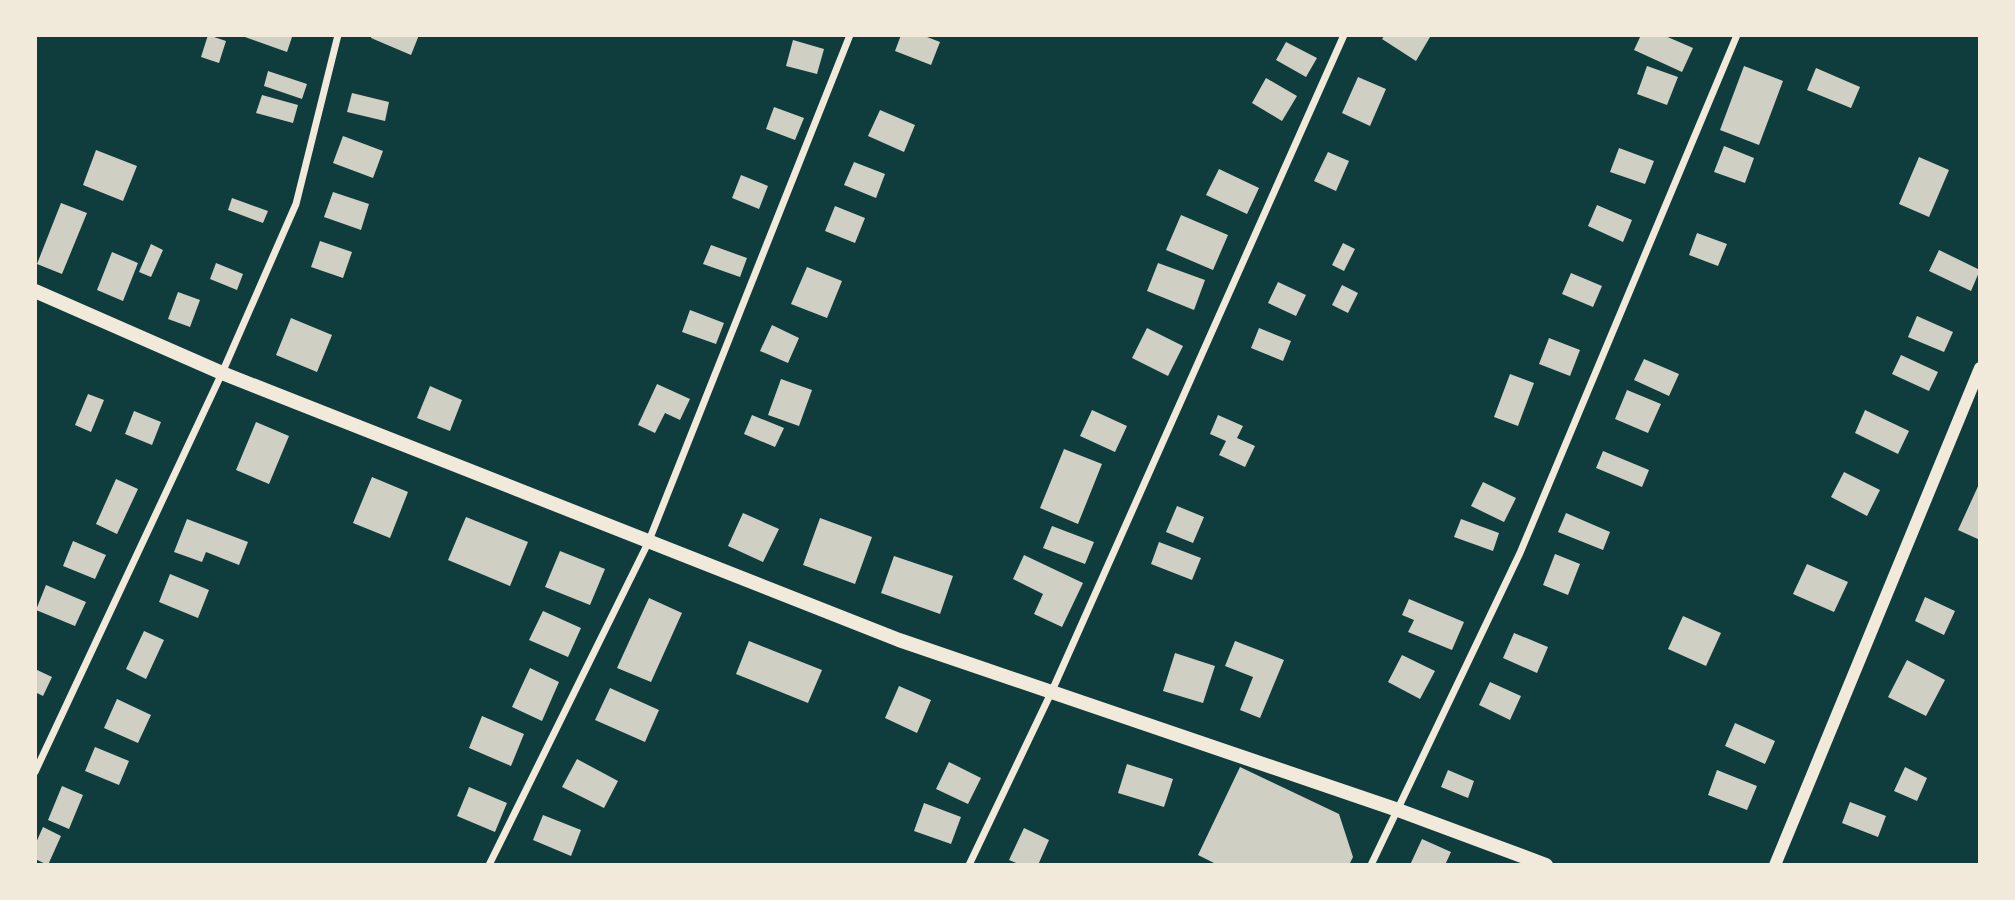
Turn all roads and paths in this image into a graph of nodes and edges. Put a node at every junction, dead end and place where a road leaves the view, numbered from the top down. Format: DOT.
graph roads {
  1 [pos="338,35"];
  2 [pos="850,35"];
  3 [pos="1344,35"];
  4 [pos="1737,35"];
  5 [pos="35,291"];
  6 [pos="1980,368"];
  7 [pos="222,373"];
  8 [pos="648,542"];
  9 [pos="1051,692"];
  10 [pos="35,772"];
  11 [pos="1398,810"];
  12 [pos="489,865"];
  13 [pos="969,865"];
  14 [pos="1371,865"];
  15 [pos="1546,865"];
  16 [pos="1775,865"];
  1 -- 7 [label="street"];
  2 -- 8 [label="street"];
  3 -- 9 [label="street"];
  4 -- 11 [label="street"];
  5 -- 7 [label="main road"];
  6 -- 16 [label="street"];
  7 -- 8 [label="main road"];
  7 -- 10 [label="street"];
  8 -- 9 [label="main road"];
  8 -- 12 [label="street"];
  9 -- 11 [label="main road"];
  9 -- 13 [label="street"];
  11 -- 14 [label="street"];
  11 -- 15 [label="main road"];
}
